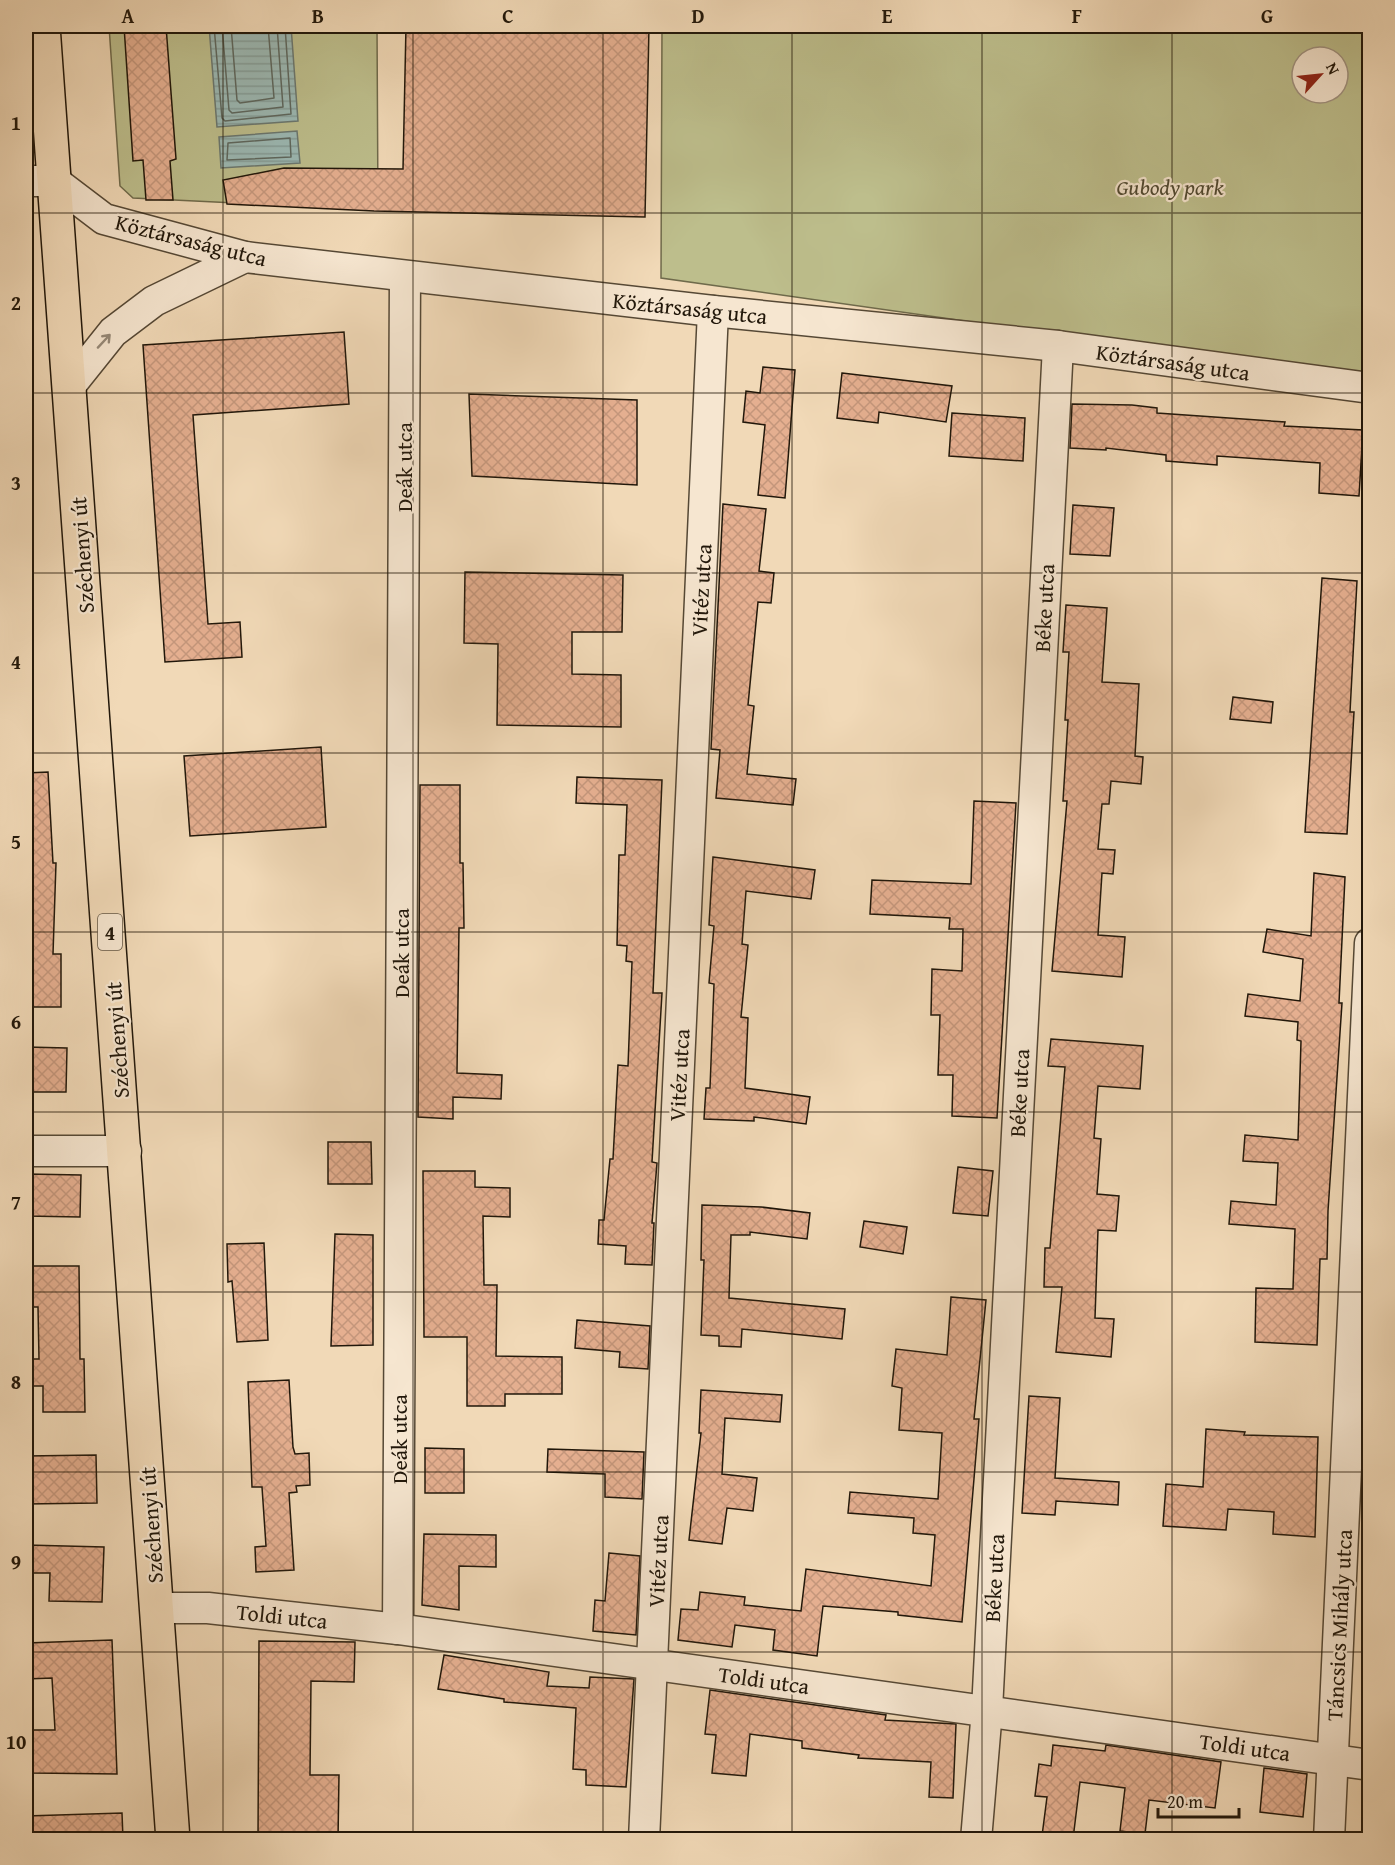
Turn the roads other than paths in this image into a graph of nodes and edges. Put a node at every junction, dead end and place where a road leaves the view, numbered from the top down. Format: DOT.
graph roads {
  1 [pos="43,26"];
  2 [pos="40,181"];
  3 [pos="245,256"];
  4 [pos="405,277"];
  5 [pos="713,311"];
  6 [pos="1058,346"];
  7 [pos="69,387"];
  8 [pos="1370,388"];
  9 [pos="1370,943"];
  10 [pos="26,1151"];
  11 [pos="126,1151"];
  12 [pos="157,1608"];
  13 [pos="398,1629"];
  14 [pos="653,1665"];
  15 [pos="987,1710"];
  16 [pos="1332,1760"];
  17 [pos="1370,1765"];
  18 [pos="173,1839"];
  19 [pos="644,1839"];
  20 [pos="976,1839"];
  21 [pos="1329,1839"];
  1 -- 2 [label="main road, Széchenyi út / 4"];
  2 -- 3 [label="street, Köztársaság utca"];
  2 -- 7 [label="main road, Széchenyi út / 4"];
  3 -- 4 [label="street, Köztársaság utca"];
  7 -- 3 [label="street, one-way"];
  4 -- 5 [label="street, Köztársaság utca"];
  4 -- 13 [label="street, Deák utca"];
  5 -- 6 [label="street, Köztársaság utca"];
  5 -- 14 [label="street, Vitéz utca"];
  6 -- 8 [label="street, Köztársaság utca"];
  6 -- 15 [label="street, Béke utca"];
  7 -- 11 [label="main road, Széchenyi út / 4"];
  9 -- 16 [label="street, Táncsics Mihály utca"];
  10 -- 11 [label="street"];
  11 -- 12 [label="main road, Széchenyi út / 4"];
  12 -- 13 [label="street, Toldi utca"];
  12 -- 18 [label="main road, Széchenyi út / 4"];
  13 -- 14 [label="street, Toldi utca"];
  14 -- 15 [label="street, Toldi utca"];
  14 -- 19 [label="street, Vitéz utca"];
  15 -- 16 [label="street, Toldi utca"];
  15 -- 20 [label="street, Béke utca"];
  16 -- 17 [label="street, Toldi utca"];
  16 -- 21 [label="street, Táncsics Mihály utca"];
}
